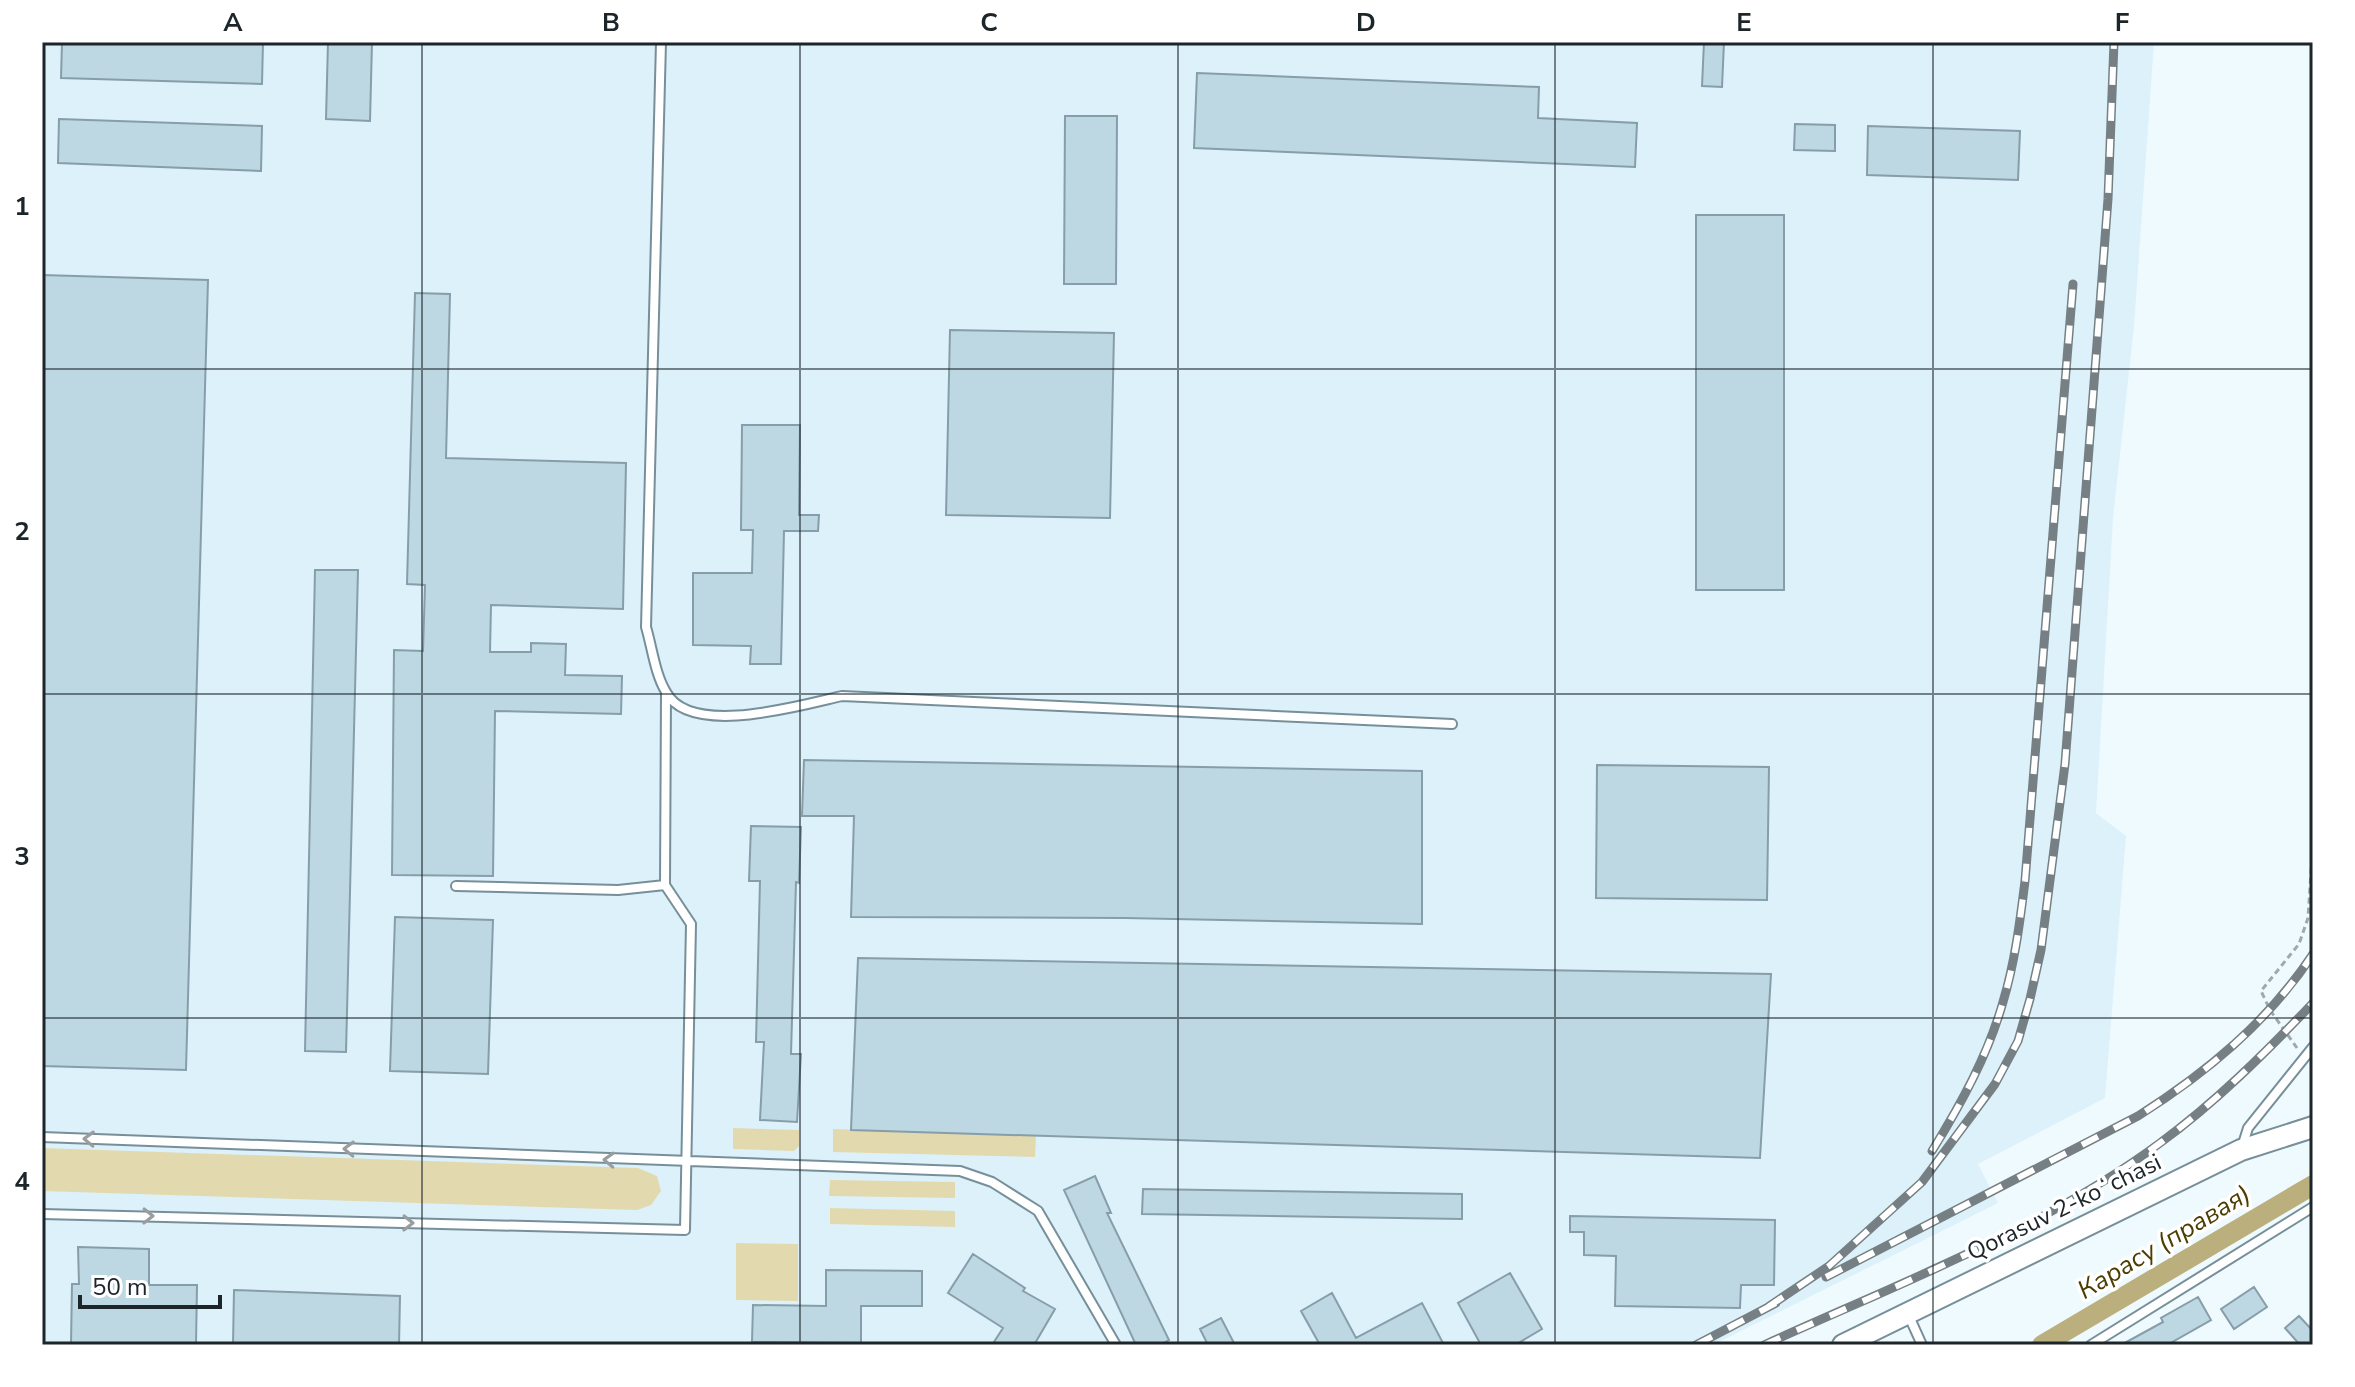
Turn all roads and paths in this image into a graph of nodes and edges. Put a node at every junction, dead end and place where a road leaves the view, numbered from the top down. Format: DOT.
graph roads {
  1 [pos="661,42"];
  2 [pos="666,694"];
  3 [pos="1452,724"];
  4 [pos="2313,841"];
  5 [pos="665,885"];
  6 [pos="456,886"];
  7 [pos="2313,1047"];
  8 [pos="2304,1058"];
  9 [pos="2313,1127"];
  10 [pos="42,1137"];
  11 [pos="2241,1150"];
  12 [pos="687,1163"];
  13 [pos="2313,1207"];
  14 [pos="42,1214"];
  15 [pos="1907,1313"];
  16 [pos="1116,1345"];
  17 [pos="1843,1345"];
  18 [pos="1922,1345"];
  19 [pos="2091,1345"];
  1 -- 2 [label="lane"];
  2 -- 3 [label="lane"];
  2 -- 5 [label="lane"];
  4 -- 8 [label="path"];
  5 -- 6 [label="lane"];
  5 -- 12 [label="lane"];
  7 -- 8 [label="lane"];
  8 -- 11 [label="lane"];
  9 -- 11 [label="street, Qorasuv 2-koʻchasi"];
  12 -- 10 [label="lane, one-way"];
  11 -- 15 [label="street, Qorasuv 2-koʻchasi"];
  14 -- 12 [label="lane, one-way"];
  12 -- 16 [label="lane"];
  13 -- 19 [label="lane"];
  15 -- 17 [label="street, Qorasuv 2-koʻchasi"];
  15 -- 18 [label="lane"];
}
